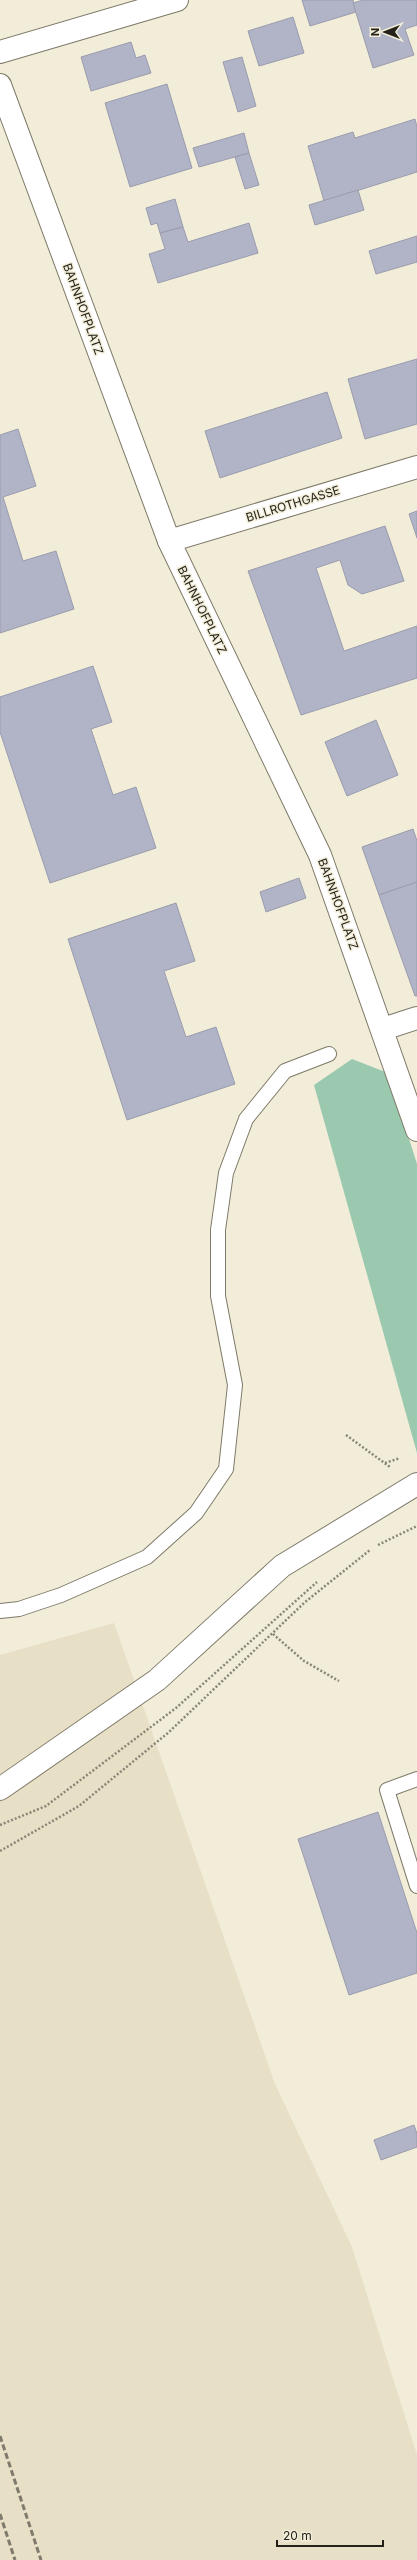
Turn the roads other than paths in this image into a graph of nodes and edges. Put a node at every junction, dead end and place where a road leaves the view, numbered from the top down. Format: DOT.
graph roads {
  1 [pos="177,0"];
  2 [pos="0,52"];
  3 [pos="0,85"];
  4 [pos="417,467"];
  5 [pos="169,541"];
  6 [pos="417,1018"];
  7 [pos="383,1029"];
  8 [pos="329,1054"];
  9 [pos="417,1130"];
  10 [pos="414,1485"];
  11 [pos="0,1611"];
  12 [pos="417,1780"];
  13 [pos="0,1789"];
  14 [pos="417,1886"];
  1 -- 2 [label="street"];
  3 -- 5 [label="street, BAHNHOFPLATZ"];
  4 -- 5 [label="street, BILLROTHGASSE"];
  5 -- 7 [label="street, BAHNHOFPLATZ"];
  6 -- 7 [label="street"];
  7 -- 9 [label="street, BAHNHOFPLATZ"];
  8 -- 11 [label="lane"];
  10 -- 13 [label="street"];
  12 -- 14 [label="lane"];
}
